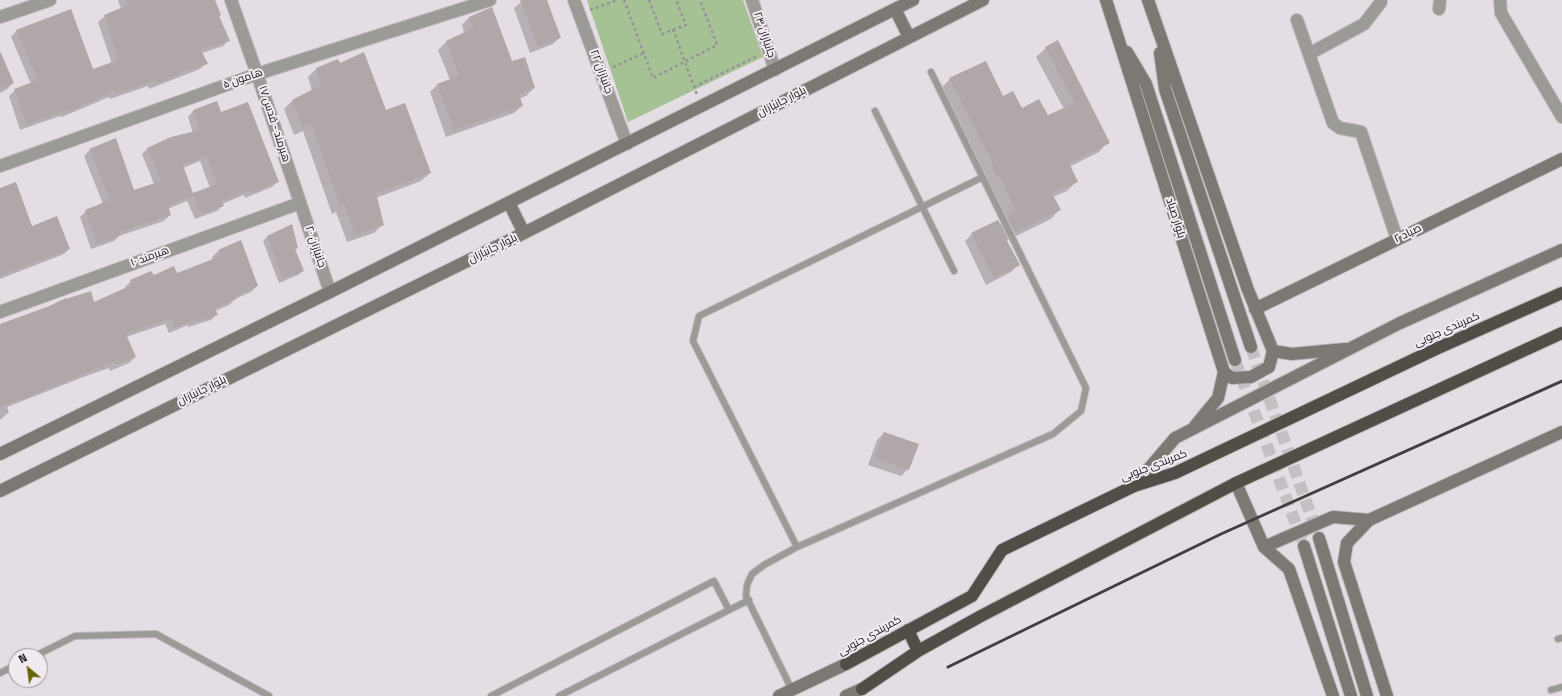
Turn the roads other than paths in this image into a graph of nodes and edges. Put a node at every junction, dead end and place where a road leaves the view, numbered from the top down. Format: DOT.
graph roads {
  1 [pos="50,0"];
  2 [pos="231,0"];
  3 [pos="490,0"];
  4 [pos="574,0"];
  5 [pos="752,0"];
  6 [pos="913,0"];
  7 [pos="982,0"];
  8 [pos="1106,0"];
  9 [pos="1148,0"];
  10 [pos="1500,0"];
  11 [pos="1381,2"];
  12 [pos="895,9"];
  13 [pos="0,17"];
  14 [pos="1297,20"];
  15 [pos="1157,27"];
  16 [pos="1116,34"];
  17 [pos="909,37"];
  18 [pos="1309,54"];
  19 [pos="775,70"];
  20 [pos="931,72"];
  21 [pos="257,74"];
  22 [pos="875,111"];
  23 [pos="1562,116"];
  24 [pos="627,144"];
  25 [pos="1562,159"];
  26 [pos="0,166"];
  27 [pos="983,177"];
  28 [pos="300,203"];
  29 [pos="509,203"];
  30 [pos="922,206"];
  31 [pos="524,233"];
  32 [pos="1397,239"];
  33 [pos="1562,250"];
  34 [pos="954,271"];
  35 [pos="330,292"];
  36 [pos="1562,293"];
  37 [pos="1255,309"];
  38 [pos="0,312"];
  39 [pos="1562,333"];
  40 [pos="1251,347"];
  41 [pos="1352,348"];
  42 [pos="1273,351"];
  43 [pos="1235,360"];
  44 [pos="1224,372"];
  45 [pos="1192,429"];
  46 [pos="1562,432"];
  47 [pos="0,454"];
  48 [pos="1236,483"];
  49 [pos="1134,486"];
  50 [pos="0,491"];
  51 [pos="1370,520"];
  52 [pos="1319,538"];
  53 [pos="1304,546"];
  54 [pos="797,547"];
  55 [pos="1264,547"];
  56 [pos="748,600"];
  57 [pos="729,610"];
  58 [pos="908,630"];
  59 [pos="48,650"];
  60 [pos="918,651"];
  61 [pos="846,664"];
  62 [pos="1562,687"];
  63 [pos="862,689"];
  64 [pos="1551,690"];
  65 [pos="793,693"];
  66 [pos="269,696"];
  67 [pos="491,696"];
  68 [pos="559,696"];
  69 [pos="779,696"];
  70 [pos="846,696"];
  71 [pos="1333,696"];
  72 [pos="1351,696"];
  73 [pos="1367,696"];
  74 [pos="1387,696"];
  1 -- 13 [label="street"];
  2 -- 21 [label="street, هیرمند - قدس ۱۷"];
  3 -- 21 [label="street, هامون ۵"];
  4 -- 24 [label="street, جانبازان ۲۲"];
  5 -- 19 [label="street, جانبازان ۲۴"];
  6 -- 12 [label="main road"];
  7 -- 17 [label="main road, بلوار جانبازان"];
  8 -- 16 [label="main road, بلوار صیاد"];
  9 -- 15 [label="main road"];
  10 -- 23 [label="street"];
  11 -- 18 [label="street"];
  12 -- 17 [label="main road"];
  12 -- 19 [label="main road"];
  14 -- 18 [label="street"];
  15 -- 37 [label="main road"];
  15 -- 40 [label="main road"];
  16 -- 43 [label="main road"];
  16 -- 44 [label="main road, بلوار صیاد"];
  17 -- 31 [label="main road, بلوار جانبازان"];
  18 -- 32 [label="street"];
  19 -- 24 [label="main road"];
  20 -- 27 [label="lane"];
  21 -- 26 [label="street, هامون ۵"];
  21 -- 28 [label="street, هیرمند - قدس ۱۷"];
  22 -- 30 [label="lane"];
  24 -- 29 [label="main road"];
  25 -- 32 [label="main road, صیاد ۲"];
  27 -- 30 [label="lane"];
  27 -- 54 [label="lane"];
  28 -- 35 [label="street, جانبازان ۲۰"];
  28 -- 38 [label="street, هیرمند ۱۰"];
  29 -- 31 [label="main road"];
  29 -- 35 [label="main road"];
  30 -- 34 [label="lane"];
  30 -- 54 [label="lane"];
  31 -- 50 [label="main road, بلوار جانبازان"];
  32 -- 37 [label="main road, صیاد ۲"];
  33 -- 41 [label="main road"];
  35 -- 47 [label="main road"];
  36 -- 49 [label="highway, کمربندی جنوبی"];
  37 -- 42 [label="main road"];
  39 -- 48 [label="highway"];
  41 -- 42 [label="main road"];
  41 -- 45 [label="main road"];
  42 -- 44 [label="main road"];
  44 -- 45 [label="main road"];
  45 -- 49 [label="main road"];
  46 -- 51 [label="main road"];
  48 -- 55 [label="main road"];
  48 -- 60 [label="highway"];
  49 -- 58 [label="highway, کمربندی جنوبی"];
  51 -- 55 [label="main road"];
  51 -- 74 [label="main road"];
  52 -- 73 [label="main road"];
  53 -- 72 [label="main road"];
  54 -- 56 [label="lane"];
  55 -- 71 [label="main road"];
  56 -- 57 [label="lane"];
  56 -- 65 [label="lane"];
  57 -- 67 [label="lane"];
  57 -- 68 [label="lane"];
  58 -- 60 [label="highway"];
  58 -- 61 [label="highway, کمربندی جنوبی"];
  59 -- 66 [label="lane"];
  60 -- 63 [label="highway"];
  61 -- 65 [label="main road, کمربندی جنوبی"];
  62 -- 64 [label="lane"];
  63 -- 70 [label="main road"];
  65 -- 69 [label="main road, کمربندی جنوبی"];
}
